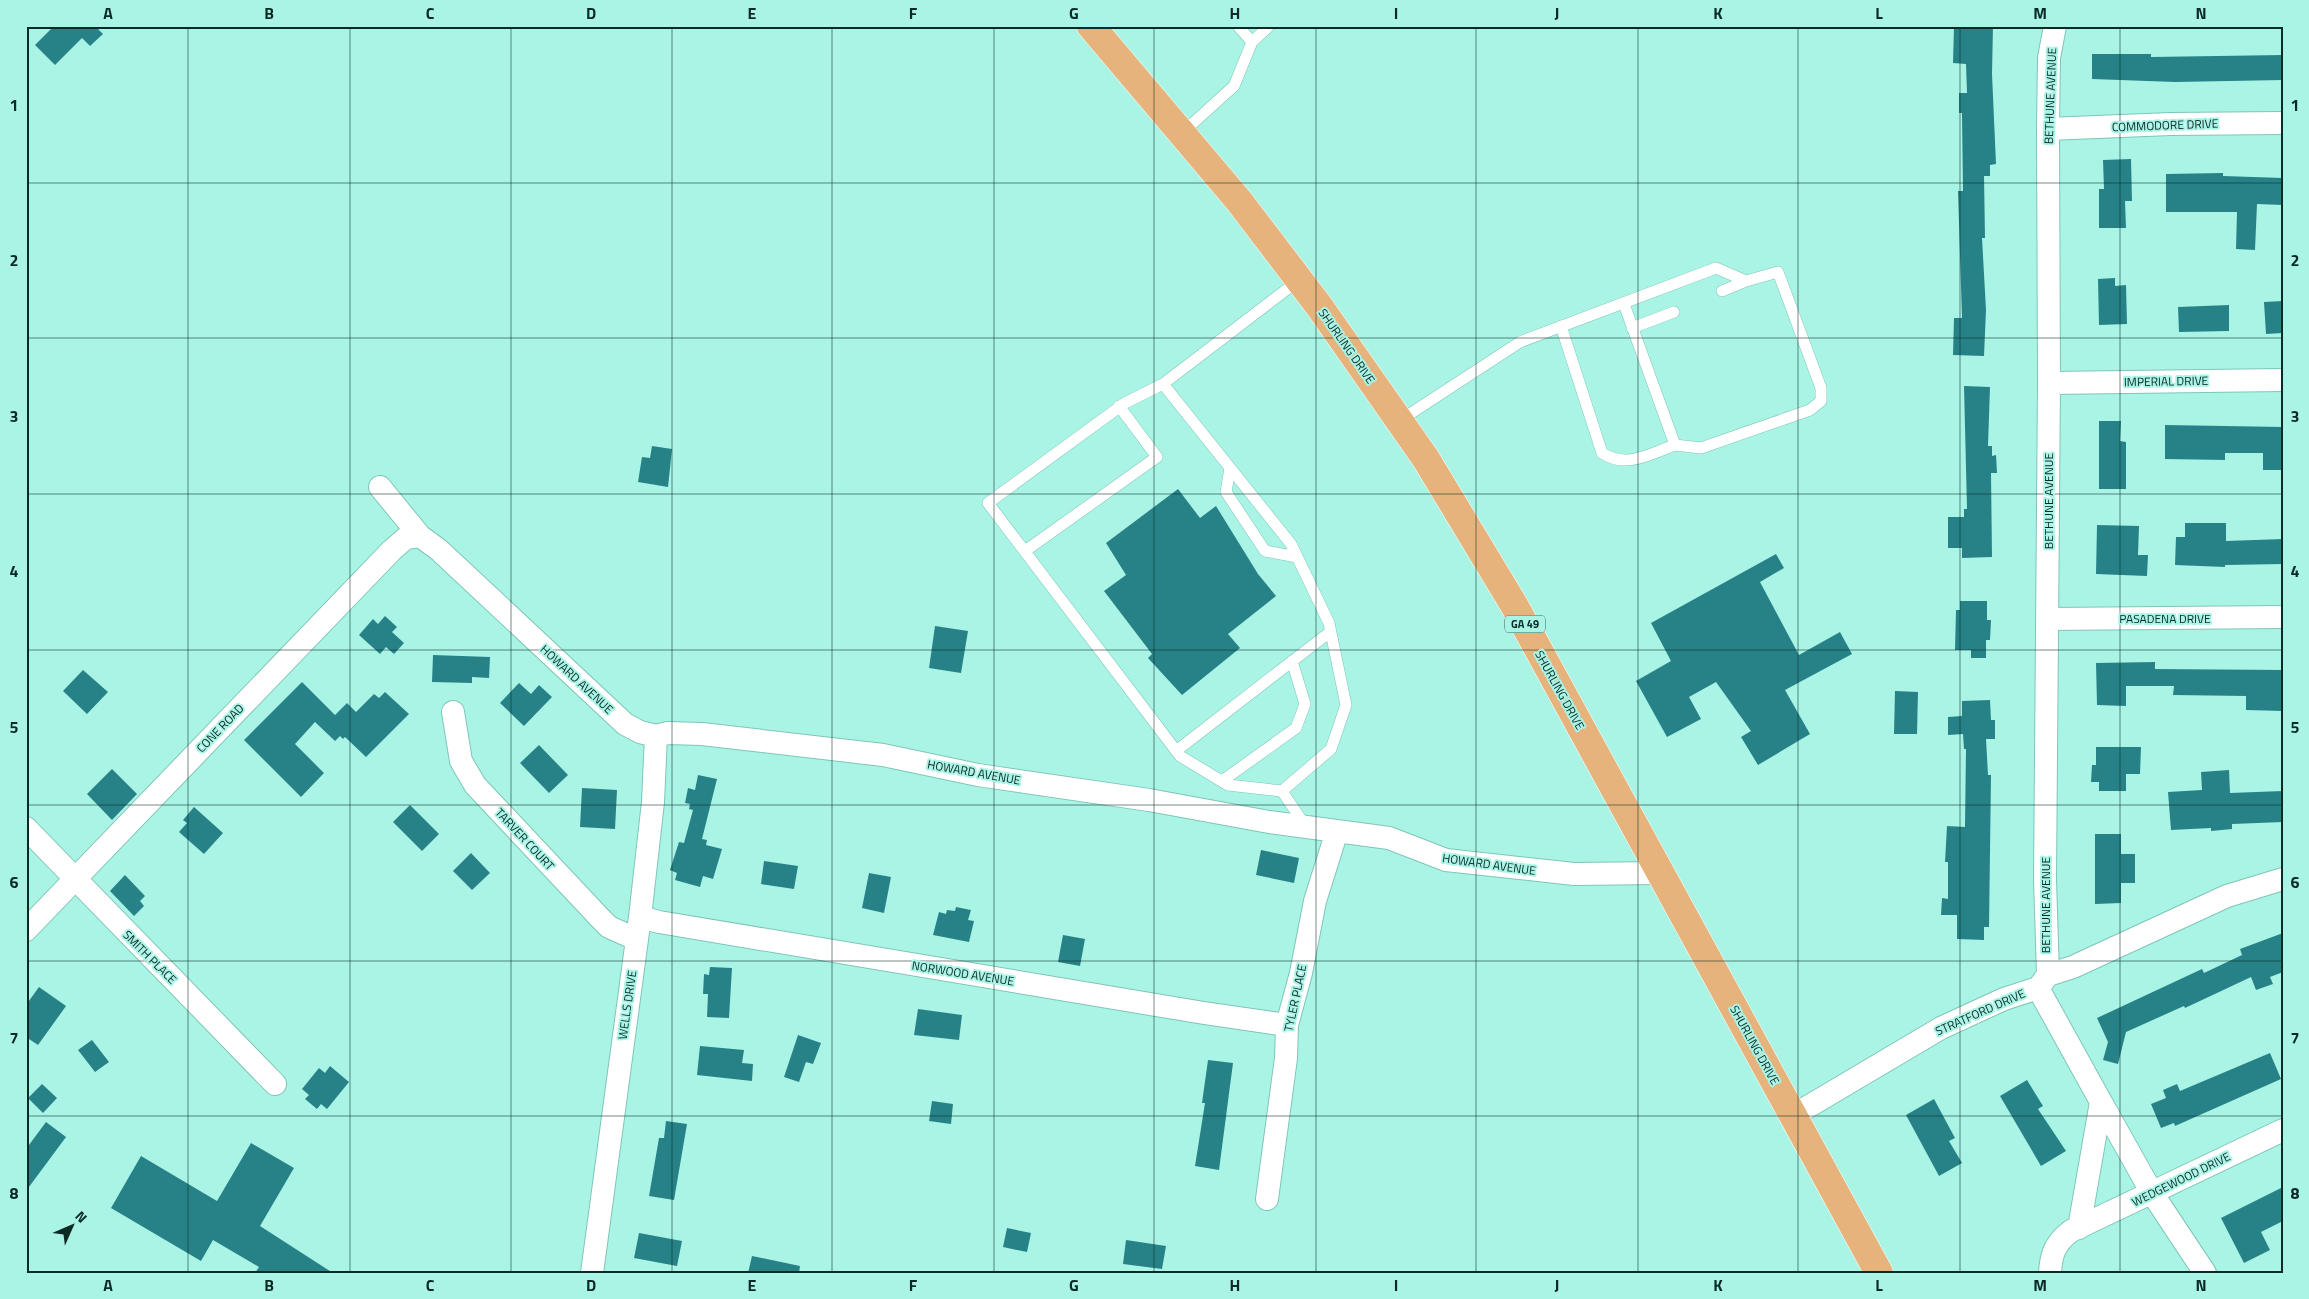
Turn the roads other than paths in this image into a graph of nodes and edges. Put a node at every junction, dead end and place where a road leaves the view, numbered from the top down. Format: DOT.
graph roads {
  1 [pos="1091,26"];
  2 [pos="1238,26"];
  3 [pos="1269,26"];
  4 [pos="2055,26"];
  5 [pos="1252,42"];
  6 [pos="2283,123"];
  7 [pos="2048,129"];
  8 [pos="1182,133"];
  9 [pos="1299,280"];
  10 [pos="1746,281"];
  11 [pos="1722,291"];
  12 [pos="1624,304"];
  13 [pos="1674,312"];
  14 [pos="1561,326"];
  15 [pos="1632,328"];
  16 [pos="2283,380"];
  17 [pos="2049,383"];
  18 [pos="1163,384"];
  19 [pos="1119,406"];
  20 [pos="1399,422"];
  21 [pos="1675,445"];
  22 [pos="1230,468"];
  23 [pos="380,487"];
  24 [pos="420,536"];
  25 [pos="1025,552"];
  26 [pos="1297,557"];
  27 [pos="2283,617"];
  28 [pos="2047,619"];
  29 [pos="1330,632"];
  30 [pos="1292,662"];
  31 [pos="453,712"];
  32 [pos="656,736"];
  33 [pos="1176,752"];
  34 [pos="1222,781"];
  35 [pos="1282,791"];
  36 [pos="1306,827"];
  37 [pos="26,828"];
  38 [pos="1338,831"];
  39 [pos="1660,873"];
  40 [pos="2283,878"];
  41 [pos="75,880"];
  42 [pos="638,928"];
  43 [pos="26,930"];
  44 [pos="2043,982"];
  45 [pos="1287,1025"];
  46 [pos="275,1084"];
  47 [pos="2101,1102"];
  48 [pos="1794,1115"];
  49 [pos="2283,1130"];
  50 [pos="2152,1193"];
  51 [pos="1267,1199"];
  52 [pos="2078,1228"];
  53 [pos="592,1273"];
  54 [pos="1879,1273"];
  55 [pos="2050,1273"];
  56 [pos="2205,1273"];
  1 -- 8 [label="main road, SHURLING DRIVE / GA 49"];
  2 -- 5 [label="lane"];
  3 -- 5 [label="lane"];
  4 -- 7 [label="street, BETHUNE AVENUE"];
  5 -- 8 [label="lane"];
  6 -- 7 [label="street, COMMODORE DRIVE"];
  7 -- 17 [label="street, BETHUNE AVENUE"];
  8 -- 9 [label="main road, SHURLING DRIVE / GA 49"];
  9 -- 18 [label="lane"];
  9 -- 20 [label="main road, SHURLING DRIVE / GA 49"];
  10 -- 11 [label="lane"];
  10 -- 12 [label="lane"];
  10 -- 21 [label="lane"];
  12 -- 14 [label="lane"];
  12 -- 15 [label="lane"];
  13 -- 15 [label="lane"];
  14 -- 20 [label="lane"];
  14 -- 21 [label="lane"];
  15 -- 21 [label="lane"];
  16 -- 17 [label="street, IMPERIAL DRIVE"];
  17 -- 28 [label="street, BETHUNE AVENUE"];
  18 -- 19 [label="lane"];
  18 -- 22 [label="lane"];
  19 -- 25 [label="lane"];
  19 -- 25 [label="lane"];
  20 -- 39 [label="main road, SHURLING DRIVE / GA 49"];
  22 -- 26 [label="lane"];
  22 -- 26 [label="lane"];
  23 -- 24 [label="street, HOWARD AVENUE"];
  24 -- 32 [label="street, HOWARD AVENUE"];
  24 -- 41 [label="street, CONE ROAD"];
  25 -- 33 [label="lane"];
  26 -- 29 [label="lane"];
  27 -- 28 [label="street, PASADENA DRIVE"];
  28 -- 44 [label="street, BETHUNE AVENUE"];
  29 -- 30 [label="lane"];
  29 -- 35 [label="lane"];
  30 -- 33 [label="lane"];
  30 -- 34 [label="lane"];
  31 -- 42 [label="street, TARVER COURT"];
  32 -- 36 [label="street, HOWARD AVENUE"];
  32 -- 42 [label="street, WELLS DRIVE"];
  33 -- 34 [label="lane"];
  34 -- 35 [label="lane"];
  35 -- 36 [label="lane"];
  36 -- 38 [label="street, HOWARD AVENUE"];
  37 -- 41 [label="street, SMITH PLACE"];
  38 -- 39 [label="street, HOWARD AVENUE"];
  38 -- 45 [label="street, TYLER PLACE"];
  39 -- 48 [label="main road, SHURLING DRIVE / GA 49"];
  40 -- 44 [label="street, STRATFORD DRIVE"];
  41 -- 43 [label="street, CONE ROAD"];
  41 -- 46 [label="street, SMITH PLACE"];
  42 -- 45 [label="street, NORWOOD AVENUE"];
  42 -- 53 [label="street, WELLS DRIVE"];
  44 -- 47 [label="street, BETHUNE AVENUE"];
  44 -- 48 [label="street, STRATFORD DRIVE"];
  45 -- 51 [label="street, TYLER PLACE"];
  47 -- 50 [label="street, BETHUNE AVENUE"];
  47 -- 52 [label="street"];
  48 -- 54 [label="main road, SHURLING DRIVE / GA 49"];
  49 -- 50 [label="street, WEDGEWOOD DRIVE"];
  50 -- 52 [label="street, WEDGEWOOD DRIVE"];
  50 -- 56 [label="street, BETHUNE AVENUE"];
  52 -- 55 [label="street"];
}
